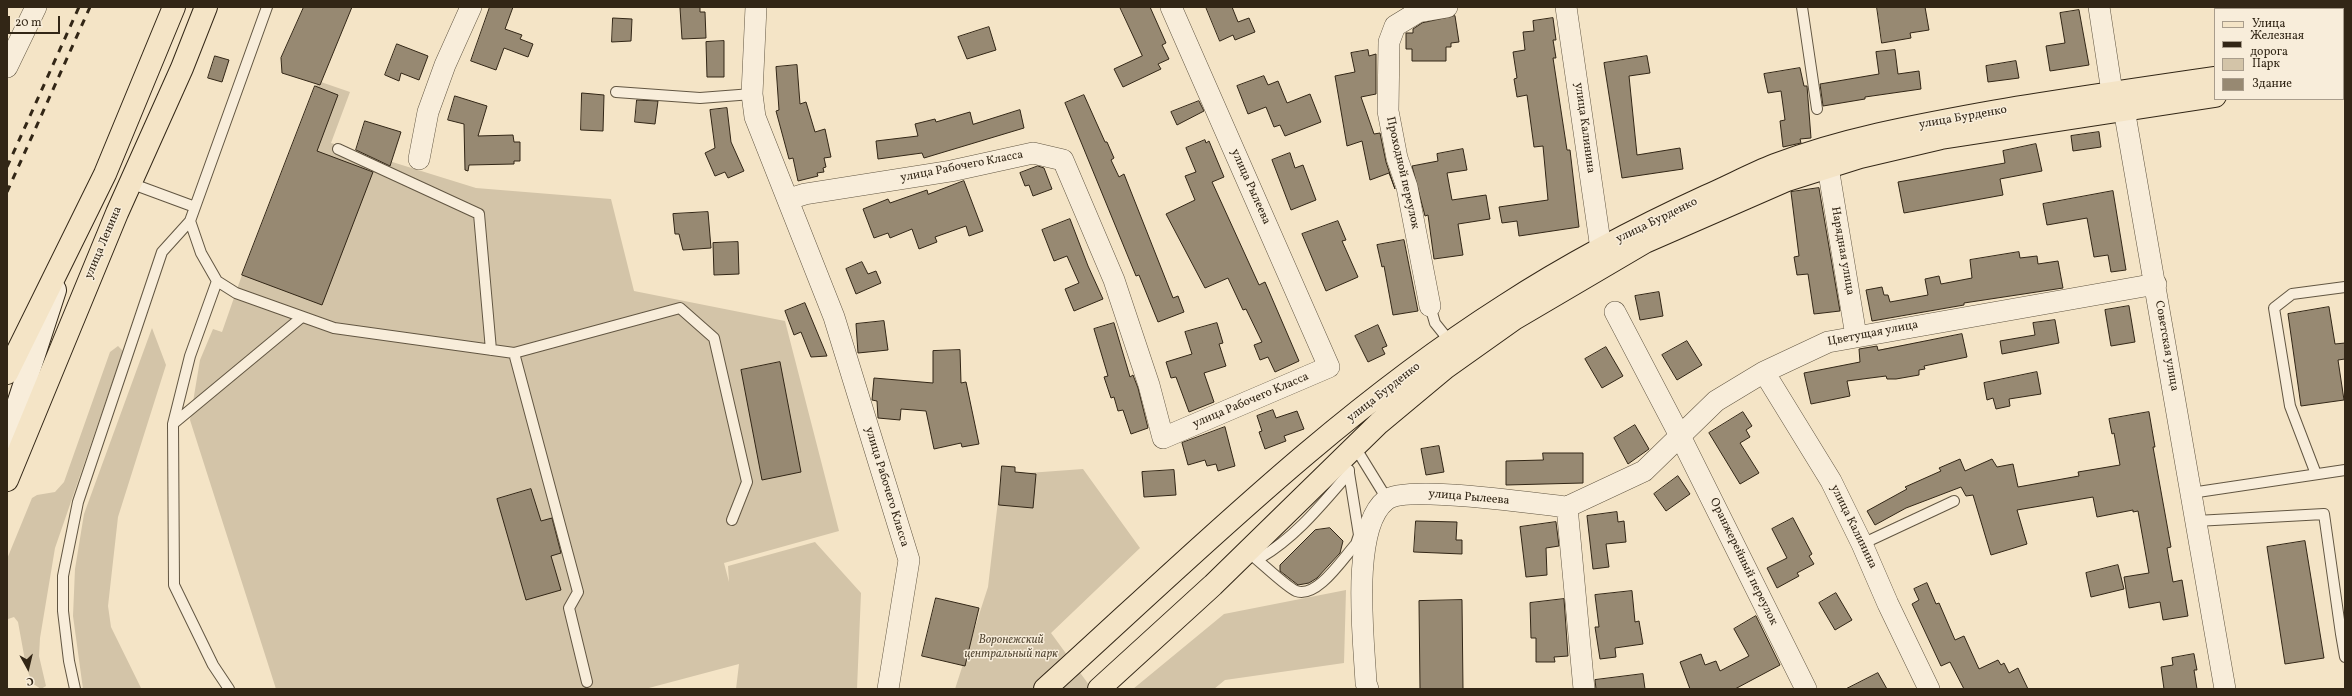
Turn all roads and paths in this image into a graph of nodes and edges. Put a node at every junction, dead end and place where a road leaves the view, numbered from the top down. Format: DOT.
graph roads {
  1 [pos="36,7"];
  2 [pos="174,7"];
  3 [pos="206,7"];
  4 [pos="267,7"];
  5 [pos="471,7"];
  6 [pos="756,7"];
  7 [pos="1171,7"];
  8 [pos="1448,7"];
  9 [pos="1566,7"];
  10 [pos="1802,7"];
  11 [pos="2099,7"];
  12 [pos="7,67"];
  13 [pos="2214,78"];
  14 [pos="616,92"];
  15 [pos="752,94"];
  16 [pos="2214,96"];
  17 [pos="2118,100"];
  18 [pos="1817,109"];
  19 [pos="338,149"];
  20 [pos="419,159"];
  21 [pos="1828,167"];
  22 [pos="104,174"];
  23 [pos="130,183"];
  24 [pos="789,199"];
  25 [pos="195,207"];
  26 [pos="190,221"];
  27 [pos="1601,249"];
  28 [pos="66,254"];
  29 [pos="217,281"];
  30 [pos="2156,284"];
  31 [pos="2345,287"];
  32 [pos="1430,306"];
  33 [pos="1615,312"];
  34 [pos="302,317"];
  35 [pos="1856,336"];
  36 [pos="1451,343"];
  37 [pos="491,350"];
  38 [pos="514,353"];
  39 [pos="1329,367"];
  40 [pos="1764,372"];
  41 [pos="7,373"];
  42 [pos="173,424"];
  43 [pos="1680,436"];
  44 [pos="7,438"];
  45 [pos="1350,458"];
  46 [pos="2345,470"];
  47 [pos="2316,474"];
  48 [pos="7,480"];
  49 [pos="2191,493"];
  50 [pos="1387,499"];
  51 [pos="1954,501"];
  52 [pos="1567,507"];
  53 [pos="732,520"];
  54 [pos="2196,521"];
  55 [pos="1862,544"];
  56 [pos="1242,559"];
  57 [pos="2343,634"];
  58 [pos="2345,657"];
  59 [pos="587,682"];
  60 [pos="75,689"];
  61 [pos="229,689"];
  62 [pos="888,689"];
  63 [pos="1045,689"];
  64 [pos="1099,689"];
  65 [pos="1368,689"];
  66 [pos="1584,689"];
  67 [pos="1806,689"];
  68 [pos="1929,689"];
  69 [pos="2225,689"];
  1 -- 12 [label="street"];
  2 -- 22 [label="main road"];
  3 -- 23 [label="main road, улица Ленина"];
  4 -- 25 [label="lane"];
  5 -- 20 [label="street"];
  6 -- 15 [label="street, улица Рабочего Класса"];
  7 -- 39 [label="street, улица Рылеева"];
  8 -- 32 [label="street, Проходной переулок"];
  9 -- 27 [label="street, улица Калинина"];
  10 -- 18 [label="lane"];
  11 -- 17 [label="street, Советская улица"];
  13 -- 17 [label="main road, улица Бурденко"];
  14 -- 15 [label="lane"];
  15 -- 24 [label="street, улица Рабочего Класса"];
  16 -- 17 [label="main road, улица Бурденко"];
  17 -- 21 [label="main road, улица Бурденко"];
  17 -- 27 [label="main road, улица Бурденко"];
  17 -- 30 [label="street, Советская улица"];
  19 -- 37 [label="lane"];
  21 -- 35 [label="street, Нарядная улица"];
  21 -- 45 [label="main road, улица Бурденко"];
  22 -- 23 [label="main road"];
  22 -- 28 [label="main road"];
  23 -- 25 [label="lane"];
  23 -- 48 [label="main road, улица Ленина"];
  24 -- 39 [label="street, улица Рабочего Класса"];
  24 -- 62 [label="street, улица Рабочего Класса"];
  25 -- 26 [label="lane"];
  26 -- 29 [label="lane"];
  26 -- 60 [label="lane"];
  27 -- 36 [label="main road, улица Бурденко"];
  28 -- 41 [label="main road"];
  28 -- 44 [label="main road"];
  29 -- 34 [label="lane"];
  29 -- 42 [label="lane"];
  30 -- 35 [label="street, Цветущая улица"];
  30 -- 49 [label="street, Советская улица"];
  31 -- 47 [label="lane"];
  32 -- 36 [label="lane"];
  33 -- 43 [label="street"];
  34 -- 37 [label="lane"];
  34 -- 42 [label="lane"];
  35 -- 40 [label="street, Цветущая улица"];
  36 -- 63 [label="main road, улица Бурденко"];
  37 -- 38 [label="lane"];
  38 -- 53 [label="lane"];
  38 -- 59 [label="lane"];
  40 -- 43 [label="street, Цветущая улица"];
  40 -- 55 [label="street, улица Калинина"];
  42 -- 61 [label="lane"];
  43 -- 52 [label="street, Цветущая улица"];
  43 -- 67 [label="street, Оранжерейный переулок"];
  45 -- 50 [label="lane"];
  45 -- 56 [label="main road, улица Бурденко"];
  45 -- 56 [label="lane"];
  46 -- 47 [label="lane"];
  47 -- 49 [label="lane"];
  49 -- 54 [label="street, Советская улица"];
  50 -- 52 [label="street, улица Рылеева"];
  50 -- 65 [label="street"];
  51 -- 55 [label="lane"];
  52 -- 66 [label="street"];
  54 -- 57 [label="lane"];
  54 -- 69 [label="street, Советская улица"];
  55 -- 68 [label="street, улица Калинина"];
  56 -- 64 [label="main road, улица Бурденко"];
  57 -- 58 [label="lane"];
}
